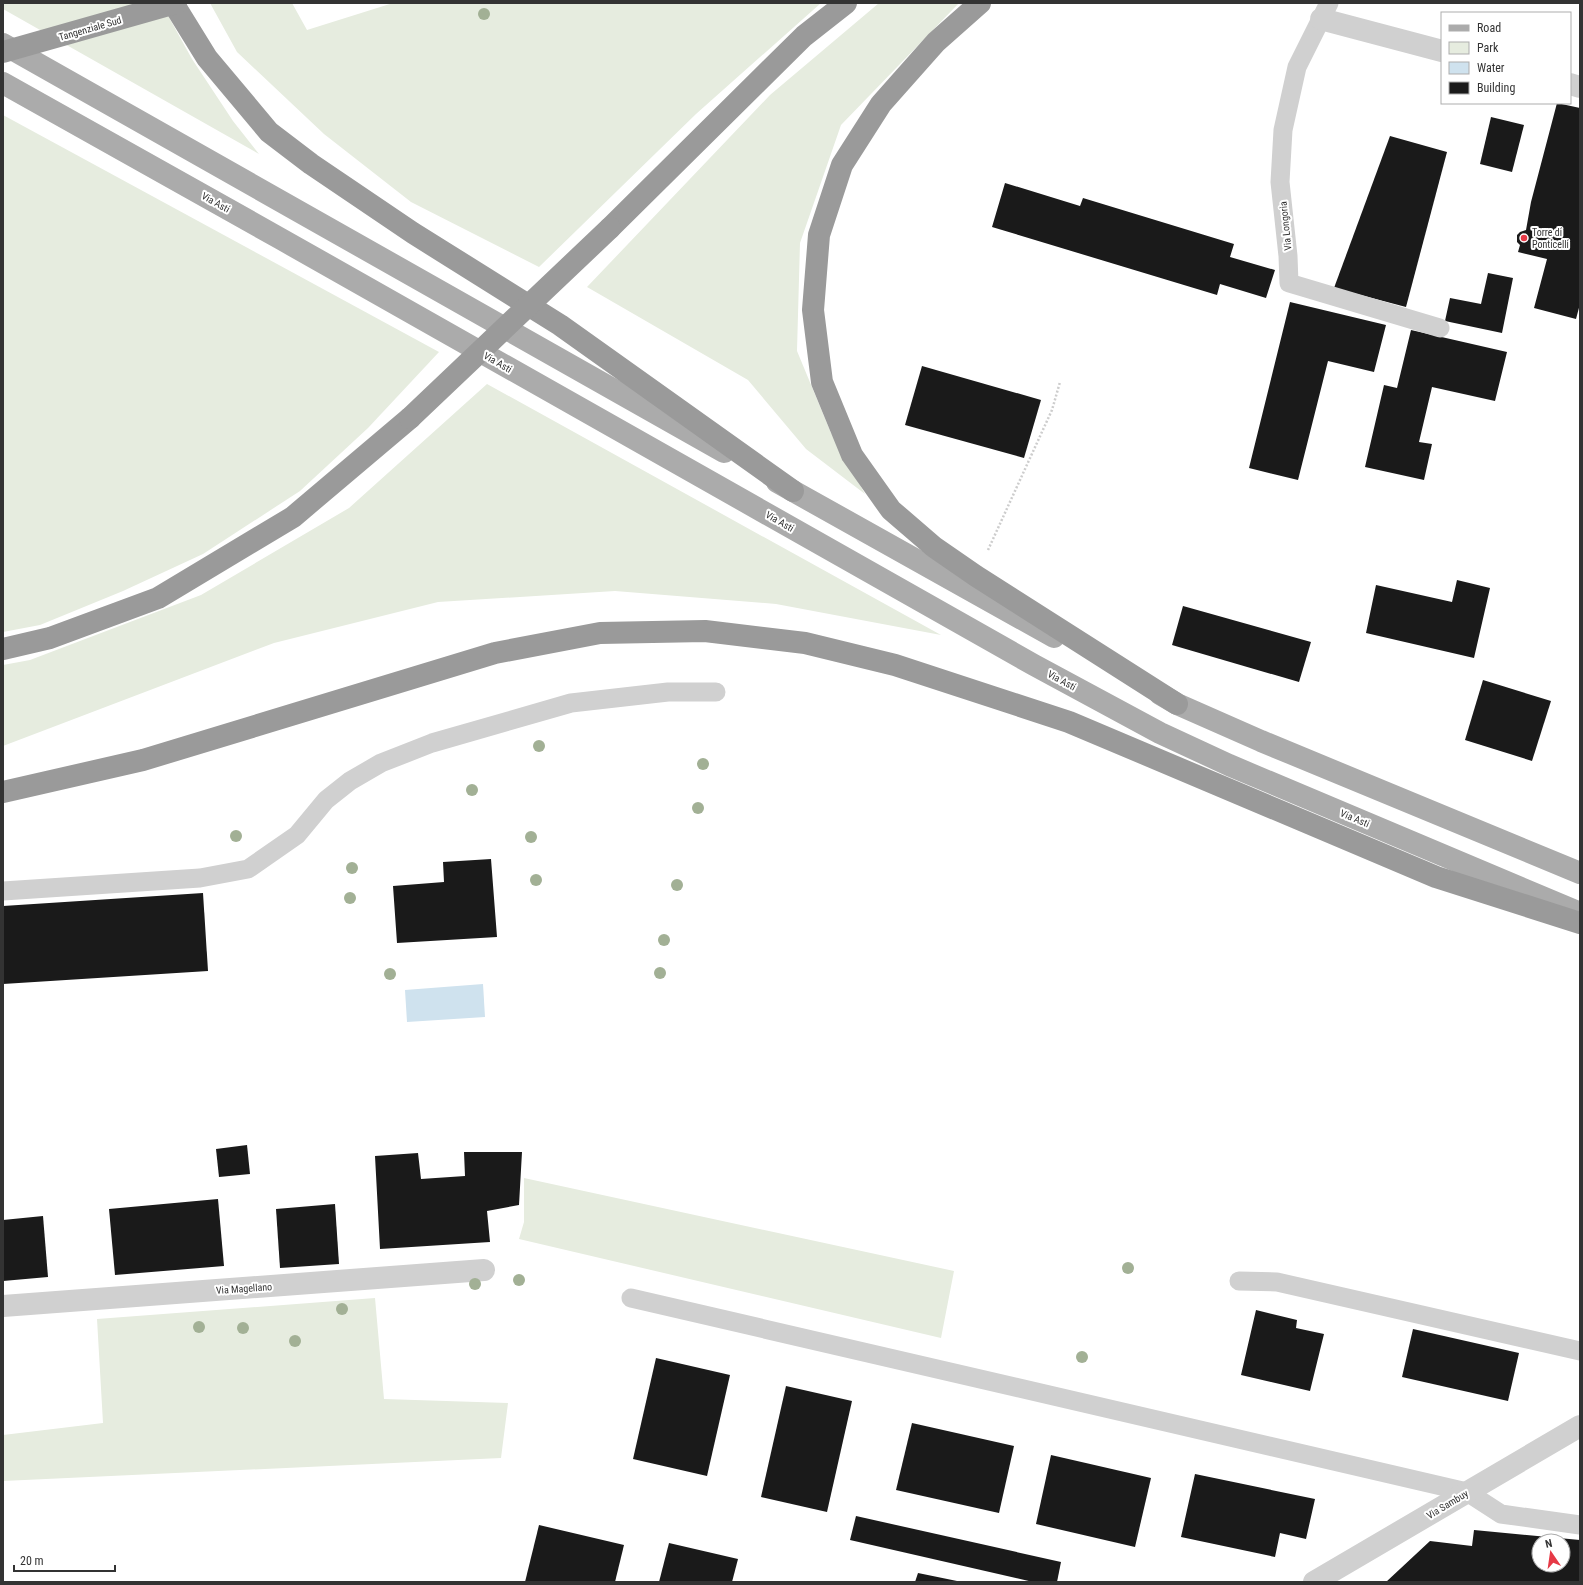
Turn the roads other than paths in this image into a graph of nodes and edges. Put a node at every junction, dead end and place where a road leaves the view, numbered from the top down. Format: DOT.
graph roads {
  1 [pos="173,3"];
  2 [pos="176,3"];
  3 [pos="846,3"];
  4 [pos="980,3"];
  5 [pos="1325,11"];
  6 [pos="3,44"];
  7 [pos="1441,51"];
  8 [pos="3,52"];
  9 [pos="3,83"];
  10 [pos="1440,328"];
  11 [pos="793,491"];
  12 [pos="3,649"];
  13 [pos="716,692"];
  14 [pos="1177,704"];
  15 [pos="3,792"];
  16 [pos="1580,873"];
  17 [pos="3,891"];
  18 [pos="1580,914"];
  19 [pos="1580,923"];
  20 [pos="484,1270"];
  21 [pos="1239,1281"];
  22 [pos="631,1298"];
  23 [pos="3,1306"];
  24 [pos="1580,1351"];
  25 [pos="1580,1426"];
  26 [pos="1467,1492"];
  27 [pos="1580,1525"];
  28 [pos="1314,1582"];
  1 -- 11 [label="highway"];
  2 -- 8 [label="highway, Tangenziale Sud, bridge"];
  3 -- 12 [label="highway, bridge"];
  4 -- 14 [label="highway"];
  5 -- 7 [label="street, Via Longoria"];
  5 -- 10 [label="lane, Via Longoria"];
  6 -- 11 [label="main road"];
  9 -- 18 [label="main road, Via Asti"];
  11 -- 14 [label="main road"];
  13 -- 17 [label="lane"];
  14 -- 16 [label="main road"];
  15 -- 19 [label="highway"];
  20 -- 23 [label="street, Via Magellano"];
  21 -- 24 [label="lane"];
  22 -- 26 [label="lane"];
  25 -- 26 [label="street, Via Sambuy"];
  26 -- 27 [label="lane"];
  26 -- 28 [label="street, Via Sambuy"];
}
